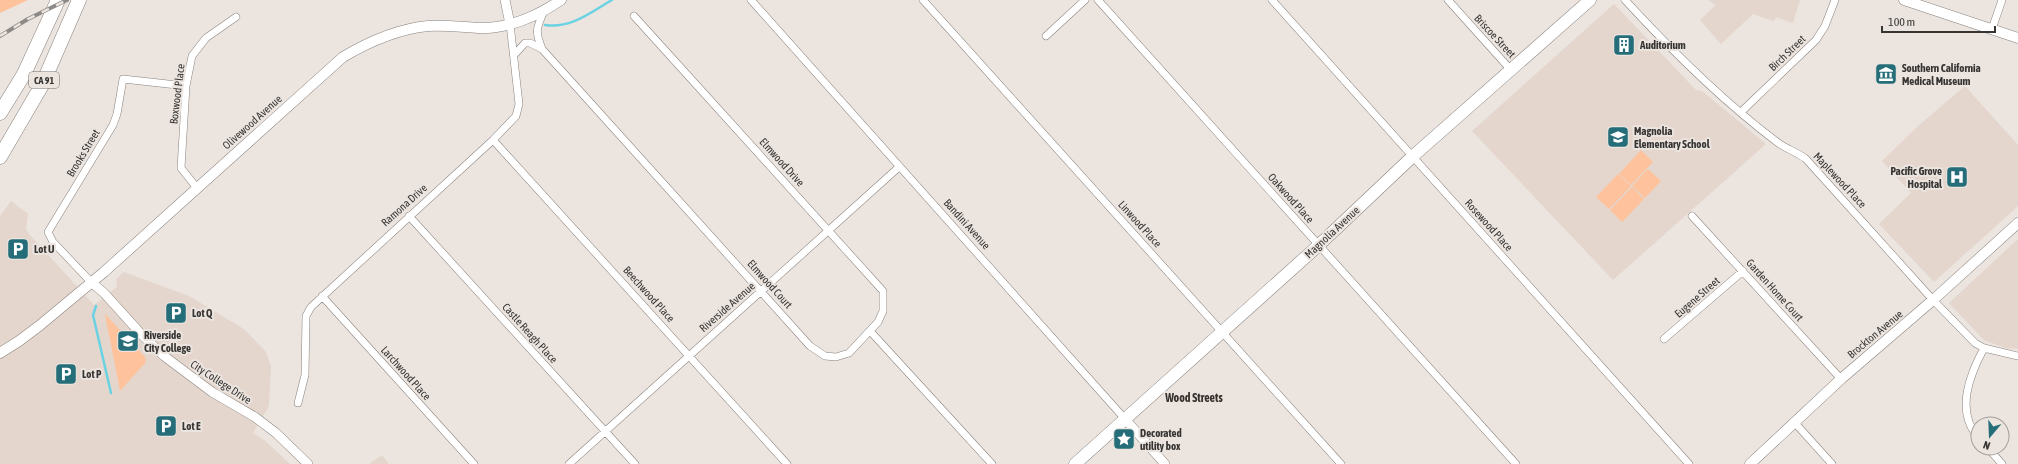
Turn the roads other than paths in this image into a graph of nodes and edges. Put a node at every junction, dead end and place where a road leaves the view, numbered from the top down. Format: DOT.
graph roads {
  1 [pos="58,0"];
  2 [pos="79,0"];
  3 [pos="504,0"];
  4 [pos="561,0"];
  5 [pos="751,0"];
  6 [pos="923,0"];
  7 [pos="1085,0"];
  8 [pos="1098,0"];
  9 [pos="1272,0"];
  10 [pos="1448,0"];
  11 [pos="1590,0"];
  12 [pos="1625,0"];
  13 [pos="1835,0"];
  14 [pos="1904,0"];
  15 [pos="2002,0"];
  16 [pos="544,11"];
  17 [pos="634,16"];
  18 [pos="236,17"];
  19 [pos="510,24"];
  20 [pos="1992,29"];
  21 [pos="1046,36"];
  22 [pos="2018,38"];
  23 [pos="542,48"];
  24 [pos="514,55"];
  25 [pos="1510,69"];
  26 [pos="186,86"];
  27 [pos="1741,112"];
  28 [pos="0,113"];
  29 [pos="493,140"];
  30 [pos="0,156"];
  31 [pos="1412,157"];
  32 [pos="899,167"];
  33 [pos="197,188"];
  34 [pos="409,216"];
  35 [pos="1692,216"];
  36 [pos="2018,223"];
  37 [pos="828,229"];
  38 [pos="1319,245"];
  39 [pos="1743,271"];
  40 [pos="91,282"];
  41 [pos="762,291"];
  42 [pos="322,296"];
  43 [pos="1934,300"];
  44 [pos="870,331"];
  45 [pos="1222,332"];
  46 [pos="1664,339"];
  47 [pos="1984,348"];
  48 [pos="0,353"];
  49 [pos="689,354"];
  50 [pos="2018,356"];
  51 [pos="1841,379"];
  52 [pos="298,403"];
  53 [pos="1126,419"];
  54 [pos="1970,422"];
  55 [pos="1795,423"];
  56 [pos="605,431"];
  57 [pos="1995,456"];
  58 [pos="308,464"];
  59 [pos="474,464"];
  60 [pos="569,464"];
  61 [pos="635,464"];
  62 [pos="787,464"];
  63 [pos="992,464"];
  64 [pos="1075,464"];
  65 [pos="1166,464"];
  66 [pos="1341,464"];
  67 [pos="1516,464"];
  68 [pos="1690,464"];
  69 [pos="1750,464"];
  70 [pos="1832,464"];
  71 [pos="2002,464"];
  1 -- 28 [label="highway, CA 91"];
  2 -- 30 [label="highway, CA 91"];
  3 -- 19 [label="street"];
  4 -- 16 [label="main road, Olivewood Avenue"];
  5 -- 32 [label="street, Bandini Avenue"];
  6 -- 45 [label="street, Linwood Place"];
  7 -- 21 [label="street"];
  8 -- 38 [label="street, Oakwood Place"];
  9 -- 31 [label="street, Rosewood Place"];
  10 -- 25 [label="street, Briscoe Street"];
  11 -- 25 [label="main road, Magnolia Avenue"];
  12 -- 27 [label="street, Maplewood Place"];
  13 -- 27 [label="street, Birch Street"];
  14 -- 20 [label="main road"];
  15 -- 20 [label="street"];
  16 -- 19 [label="main road, Olivewood Avenue"];
  16 -- 23 [label="street"];
  17 -- 37 [label="street, Elmwood Drive"];
  18 -- 26 [label="street, Boxwood Place"];
  19 -- 24 [label="street, Ramona Drive"];
  19 -- 33 [label="main road, Olivewood Avenue"];
  20 -- 22 [label="main road"];
  23 -- 24 [label="street"];
  23 -- 41 [label="street, Elmwood Court"];
  24 -- 29 [label="street, Ramona Drive"];
  25 -- 31 [label="main road, Magnolia Avenue"];
  26 -- 33 [label="street, Boxwood Place"];
  26 -- 40 [label="street, Brooks Street"];
  27 -- 43 [label="street, Maplewood Place"];
  29 -- 34 [label="street, Ramona Drive"];
  29 -- 49 [label="street, Beechwood Place"];
  31 -- 38 [label="main road, Magnolia Avenue"];
  31 -- 68 [label="street, Rosewood Place"];
  32 -- 37 [label="street, Riverside Avenue"];
  32 -- 53 [label="street, Bandini Avenue"];
  33 -- 40 [label="main road, Olivewood Avenue"];
  34 -- 42 [label="street, Ramona Drive"];
  34 -- 56 [label="street, Castle Reagh Place"];
  35 -- 39 [label="street, Garden Home Court"];
  36 -- 43 [label="main road, Brockton Avenue"];
  37 -- 41 [label="street, Riverside Avenue"];
  37 -- 44 [label="street, Elmwood Drive"];
  38 -- 45 [label="main road, Magnolia Avenue"];
  38 -- 67 [label="street, Oakwood Place"];
  39 -- 46 [label="street, Eugene Street"];
  39 -- 51 [label="street, Garden Home Court"];
  40 -- 48 [label="main road, Olivewood Avenue"];
  40 -- 58 [label="street, City College Drive"];
  41 -- 44 [label="street, Elmwood Court"];
  41 -- 49 [label="street, Riverside Avenue"];
  42 -- 52 [label="street, Ramona Drive"];
  42 -- 59 [label="street, Larchwood Place"];
  43 -- 47 [label="street, Maplewood Place"];
  43 -- 51 [label="main road, Brockton Avenue"];
  44 -- 63 [label="street"];
  45 -- 53 [label="main road, Magnolia Avenue"];
  45 -- 66 [label="street, Linwood Place"];
  47 -- 50 [label="street, Maplewood Place"];
  47 -- 54 [label="street"];
  49 -- 56 [label="street, Riverside Avenue"];
  49 -- 62 [label="street, Beechwood Place"];
  51 -- 55 [label="main road, Brockton Avenue"];
  53 -- 64 [label="main road, Magnolia Avenue"];
  53 -- 65 [label="street, Bandini Avenue"];
  55 -- 69 [label="main road, Brockton Avenue"];
  55 -- 70 [label="street"];
  56 -- 60 [label="street, Riverside Avenue"];
  56 -- 61 [label="street, Castle Reagh Place"];
  57 -- 71 [label="street"];
}
